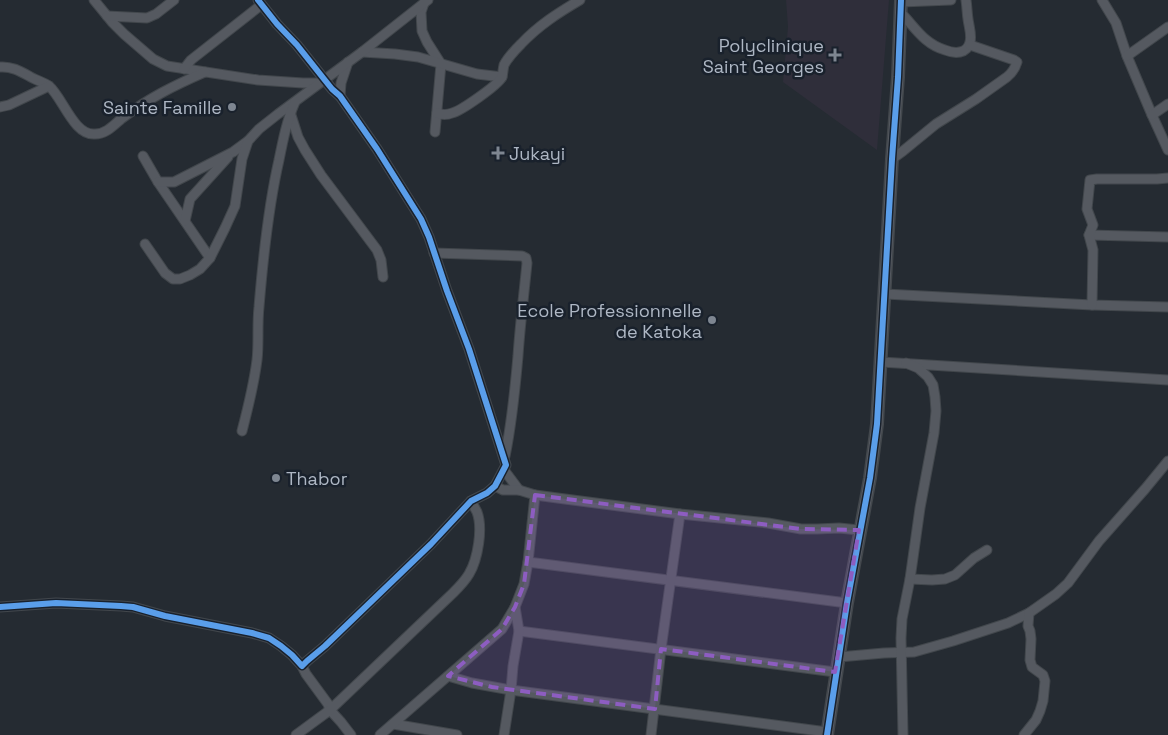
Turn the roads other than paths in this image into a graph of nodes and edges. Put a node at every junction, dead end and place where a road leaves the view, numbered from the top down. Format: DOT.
graph roads {
  1 [pos="94,0"];
  2 [pos="174,0"];
  3 [pos="580,0"];
  4 [pos="951,0"];
  5 [pos="966,0"];
  6 [pos="426,1"];
  7 [pos="1103,1"];
  8 [pos="259,2"];
  9 [pos="901,5"];
  10 [pos="107,16"];
  11 [pos="1168,27"];
  12 [pos="970,45"];
  13 [pos="362,52"];
  14 [pos="1127,56"];
  15 [pos="191,60"];
  16 [pos="348,62"];
  17 [pos="441,64"];
  18 [pos="0,68"];
  19 [pos="184,69"];
  20 [pos="201,72"];
  21 [pos="502,77"];
  22 [pos="321,81"];
  23 [pos="49,86"];
  24 [pos="340,96"];
  25 [pos="295,102"];
  26 [pos="1168,104"];
  27 [pos="0,107"];
  28 [pos="290,112"];
  29 [pos="437,114"];
  30 [pos="1152,115"];
  31 [pos="435,132"];
  32 [pos="248,141"];
  33 [pos="1168,150"];
  34 [pos="233,152"];
  35 [pos="143,156"];
  36 [pos="892,159"];
  37 [pos="1168,178"];
  38 [pos="158,182"];
  39 [pos="174,182"];
  40 [pos="169,199"];
  41 [pos="190,199"];
  42 [pos="185,221"];
  43 [pos="1089,235"];
  44 [pos="1168,237"];
  45 [pos="145,244"];
  46 [pos="434,253"];
  47 [pos="210,258"];
  48 [pos="383,277"];
  49 [pos="885,294"];
  50 [pos="1092,305"];
  51 [pos="1168,307"];
  52 [pos="881,362"];
  53 [pos="906,363"];
  54 [pos="1168,380"];
  55 [pos="242,431"];
  56 [pos="505,458"];
  57 [pos="1168,461"];
  58 [pos="504,470"];
  59 [pos="495,486"];
  60 [pos="519,490"];
  61 [pos="536,495"];
  62 [pos="471,501"];
  63 [pos="680,514"];
  64 [pos="860,530"];
  65 [pos="987,550"];
  66 [pos="528,562"];
  67 [pos="910,579"];
  68 [pos="671,581"];
  69 [pos="847,603"];
  70 [pos="515,607"];
  71 [pos="0,608"];
  72 [pos="1029,613"];
  73 [pos="1008,623"];
  74 [pos="1028,626"];
  75 [pos="519,631"];
  76 [pos="900,638"];
  77 [pos="661,649"];
  78 [pos="914,652"];
  79 [pos="884,653"];
  80 [pos="901,653"];
  81 [pos="838,657"];
  82 [pos="302,666"];
  83 [pos="835,672"];
  84 [pos="448,676"];
  85 [pos="511,690"];
  86 [pos="655,709"];
  87 [pos="330,710"];
  88 [pos="393,724"];
  89 [pos="827,734"];
  90 [pos="296,735"];
  91 [pos="351,735"];
  92 [pos="380,735"];
  93 [pos="457,735"];
  94 [pos="504,735"];
  95 [pos="651,735"];
  96 [pos="903,735"];
  97 [pos="1024,735"];
  1 -- 10 [label="street"];
  2 -- 10 [label="street"];
  3 -- 21 [label="street"];
  4 -- 9 [label="street"];
  5 -- 12 [label="street"];
  6 -- 13 [label="street"];
  6 -- 17 [label="street"];
  7 -- 14 [label="street"];
  8 -- 15 [label="street"];
  8 -- 22 [label="street"];
  9 -- 12 [label="street"];
  9 -- 36 [label="street"];
  10 -- 19 [label="street"];
  11 -- 14 [label="street"];
  12 -- 36 [label="street"];
  13 -- 16 [label="street"];
  13 -- 17 [label="street"];
  14 -- 30 [label="street"];
  15 -- 19 [label="street"];
  15 -- 20 [label="street"];
  16 -- 22 [label="street"];
  16 -- 24 [label="street"];
  17 -- 21 [label="street"];
  17 -- 29 [label="street"];
  18 -- 23 [label="street"];
  19 -- 20 [label="street"];
  20 -- 22 [label="street"];
  20 -- 23 [label="street"];
  21 -- 29 [label="street"];
  22 -- 24 [label="street"];
  22 -- 25 [label="street"];
  23 -- 27 [label="street"];
  24 -- 46 [label="street"];
  25 -- 28 [label="street"];
  25 -- 32 [label="street"];
  26 -- 30 [label="street"];
  28 -- 48 [label="street"];
  28 -- 55 [label="street"];
  29 -- 31 [label="street"];
  30 -- 33 [label="street"];
  32 -- 34 [label="street"];
  32 -- 47 [label="street"];
  34 -- 39 [label="street"];
  34 -- 41 [label="street"];
  35 -- 38 [label="street"];
  36 -- 49 [label="street"];
  37 -- 43 [label="street"];
  38 -- 39 [label="street"];
  38 -- 40 [label="street"];
  39 -- 40 [label="street"];
  40 -- 41 [label="street"];
  40 -- 42 [label="street"];
  41 -- 42 [label="street"];
  42 -- 47 [label="street"];
  43 -- 44 [label="street"];
  43 -- 50 [label="street"];
  45 -- 47 [label="street"];
  46 -- 56 [label="street"];
  46 -- 56 [label="street"];
  49 -- 50 [label="street"];
  49 -- 52 [label="street"];
  50 -- 51 [label="street"];
  52 -- 53 [label="street"];
  52 -- 64 [label="street"];
  53 -- 54 [label="street"];
  53 -- 67 [label="street"];
  56 -- 58 [label="street"];
  57 -- 72 [label="street"];
  58 -- 59 [label="street"];
  58 -- 60 [label="street"];
  59 -- 60 [label="street"];
  59 -- 62 [label="street"];
  60 -- 61 [label="street"];
  61 -- 63 [label="street"];
  61 -- 66 [label="street"];
  62 -- 82 [label="street"];
  62 -- 87 [label="street"];
  63 -- 64 [label="street"];
  63 -- 68 [label="street"];
  64 -- 69 [label="street"];
  65 -- 67 [label="street"];
  66 -- 68 [label="street"];
  66 -- 70 [label="street"];
  67 -- 76 [label="street"];
  68 -- 69 [label="street"];
  68 -- 77 [label="street"];
  69 -- 81 [label="street"];
  70 -- 75 [label="street"];
  70 -- 84 [label="street"];
  71 -- 82 [label="street"];
  72 -- 73 [label="street"];
  72 -- 74 [label="street"];
  73 -- 74 [label="street"];
  73 -- 78 [label="street"];
  74 -- 97 [label="street"];
  75 -- 77 [label="street"];
  75 -- 85 [label="street"];
  76 -- 78 [label="street"];
  76 -- 79 [label="street"];
  76 -- 80 [label="street"];
  77 -- 83 [label="street"];
  77 -- 86 [label="street"];
  78 -- 80 [label="street"];
  79 -- 80 [label="street"];
  79 -- 81 [label="street"];
  80 -- 96 [label="street"];
  81 -- 83 [label="street"];
  82 -- 87 [label="street"];
  83 -- 89 [label="street"];
  84 -- 85 [label="street"];
  84 -- 88 [label="street"];
  85 -- 86 [label="street"];
  85 -- 94 [label="street"];
  86 -- 89 [label="street"];
  86 -- 95 [label="street"];
  87 -- 90 [label="street"];
  87 -- 91 [label="street"];
  88 -- 92 [label="street"];
  88 -- 93 [label="street"];
}
